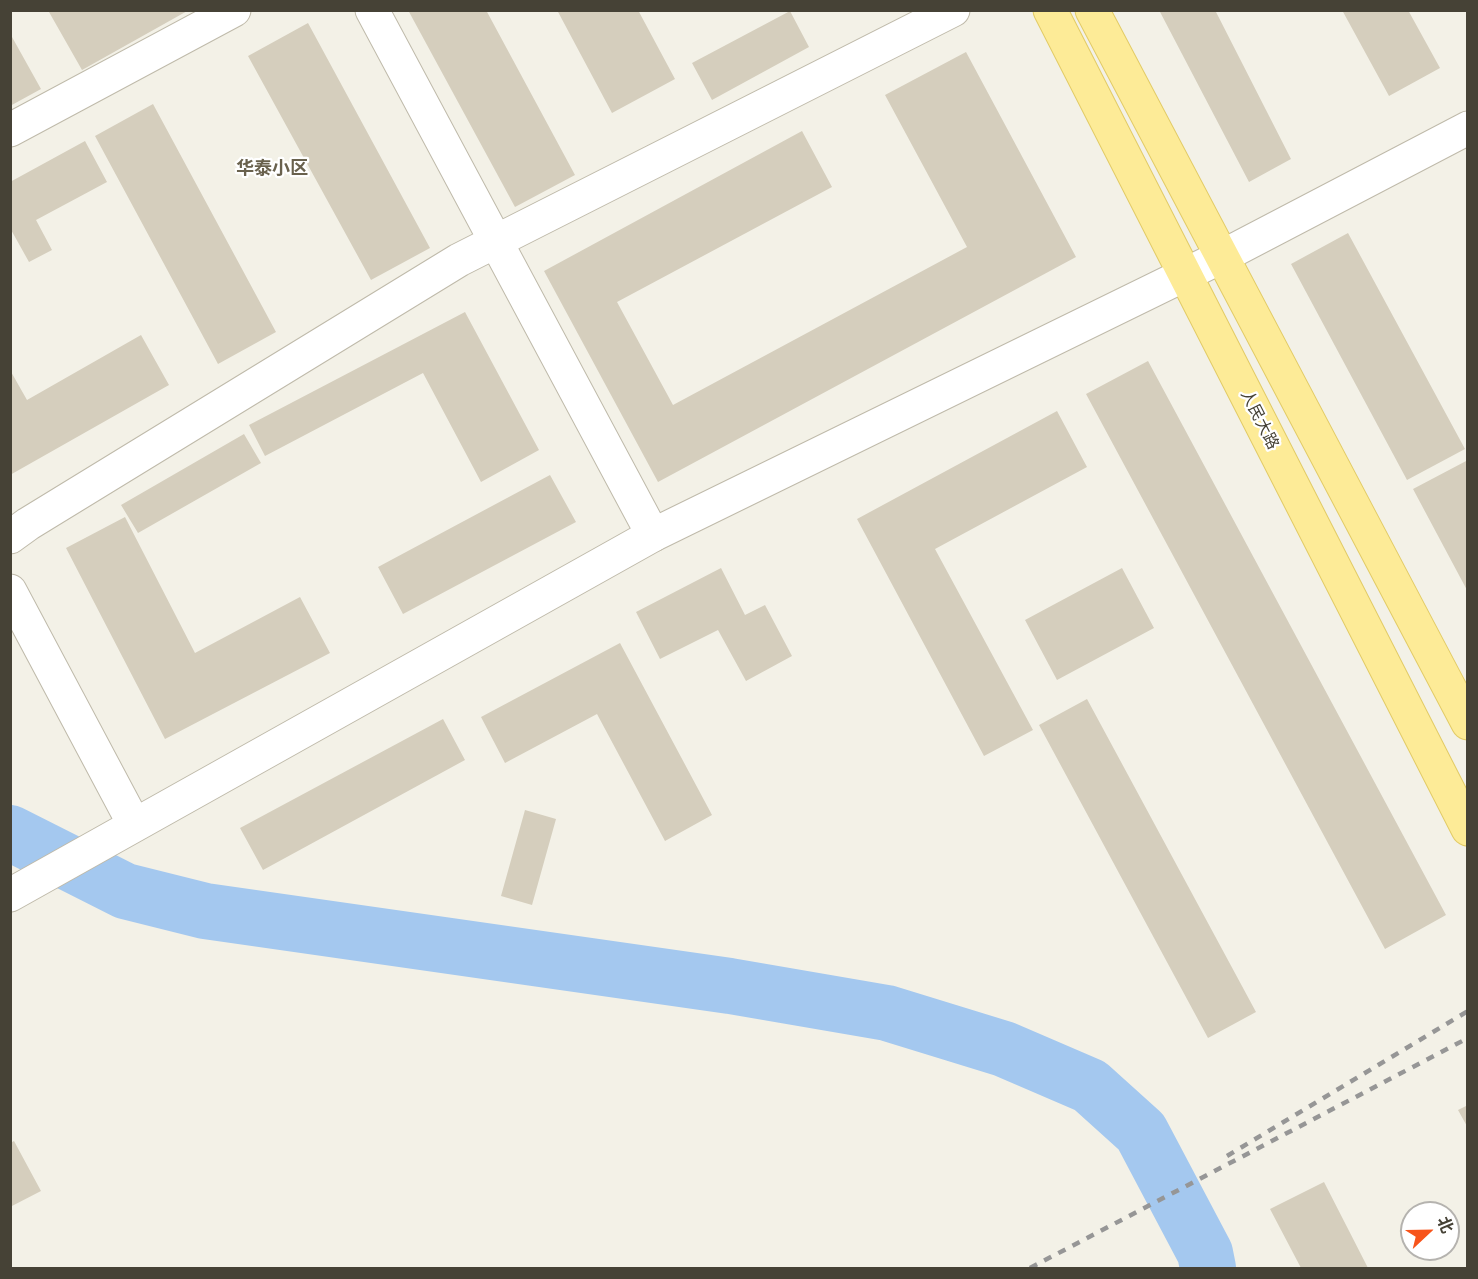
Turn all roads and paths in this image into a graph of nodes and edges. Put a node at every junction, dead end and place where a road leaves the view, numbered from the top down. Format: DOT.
graph roads {
  1 [pos="234,10"];
  2 [pos="372,10"];
  3 [pos="953,10"];
  4 [pos="1050,10"];
  5 [pos="1092,10"];
  6 [pos="1467,128"];
  7 [pos="10,130"];
  8 [pos="495,241"];
  9 [pos="1223,256"];
  10 [pos="1186,276"];
  11 [pos="653,535"];
  12 [pos="10,537"];
  13 [pos="10,591"];
  14 [pos="1467,723"];
  15 [pos="134,824"];
  16 [pos="1467,829"];
  17 [pos="10,895"];
  1 -- 7 [label="street"];
  2 -- 8 [label="street"];
  3 -- 8 [label="street"];
  4 -- 10 [label="main road, 人民大路"];
  5 -- 9 [label="main road"];
  6 -- 9 [label="street"];
  8 -- 11 [label="street"];
  8 -- 12 [label="street"];
  9 -- 10 [label="street"];
  9 -- 14 [label="main road"];
  10 -- 11 [label="street"];
  10 -- 16 [label="main road, 人民大路"];
  11 -- 15 [label="street"];
  13 -- 15 [label="street"];
  15 -- 17 [label="street"];
}
